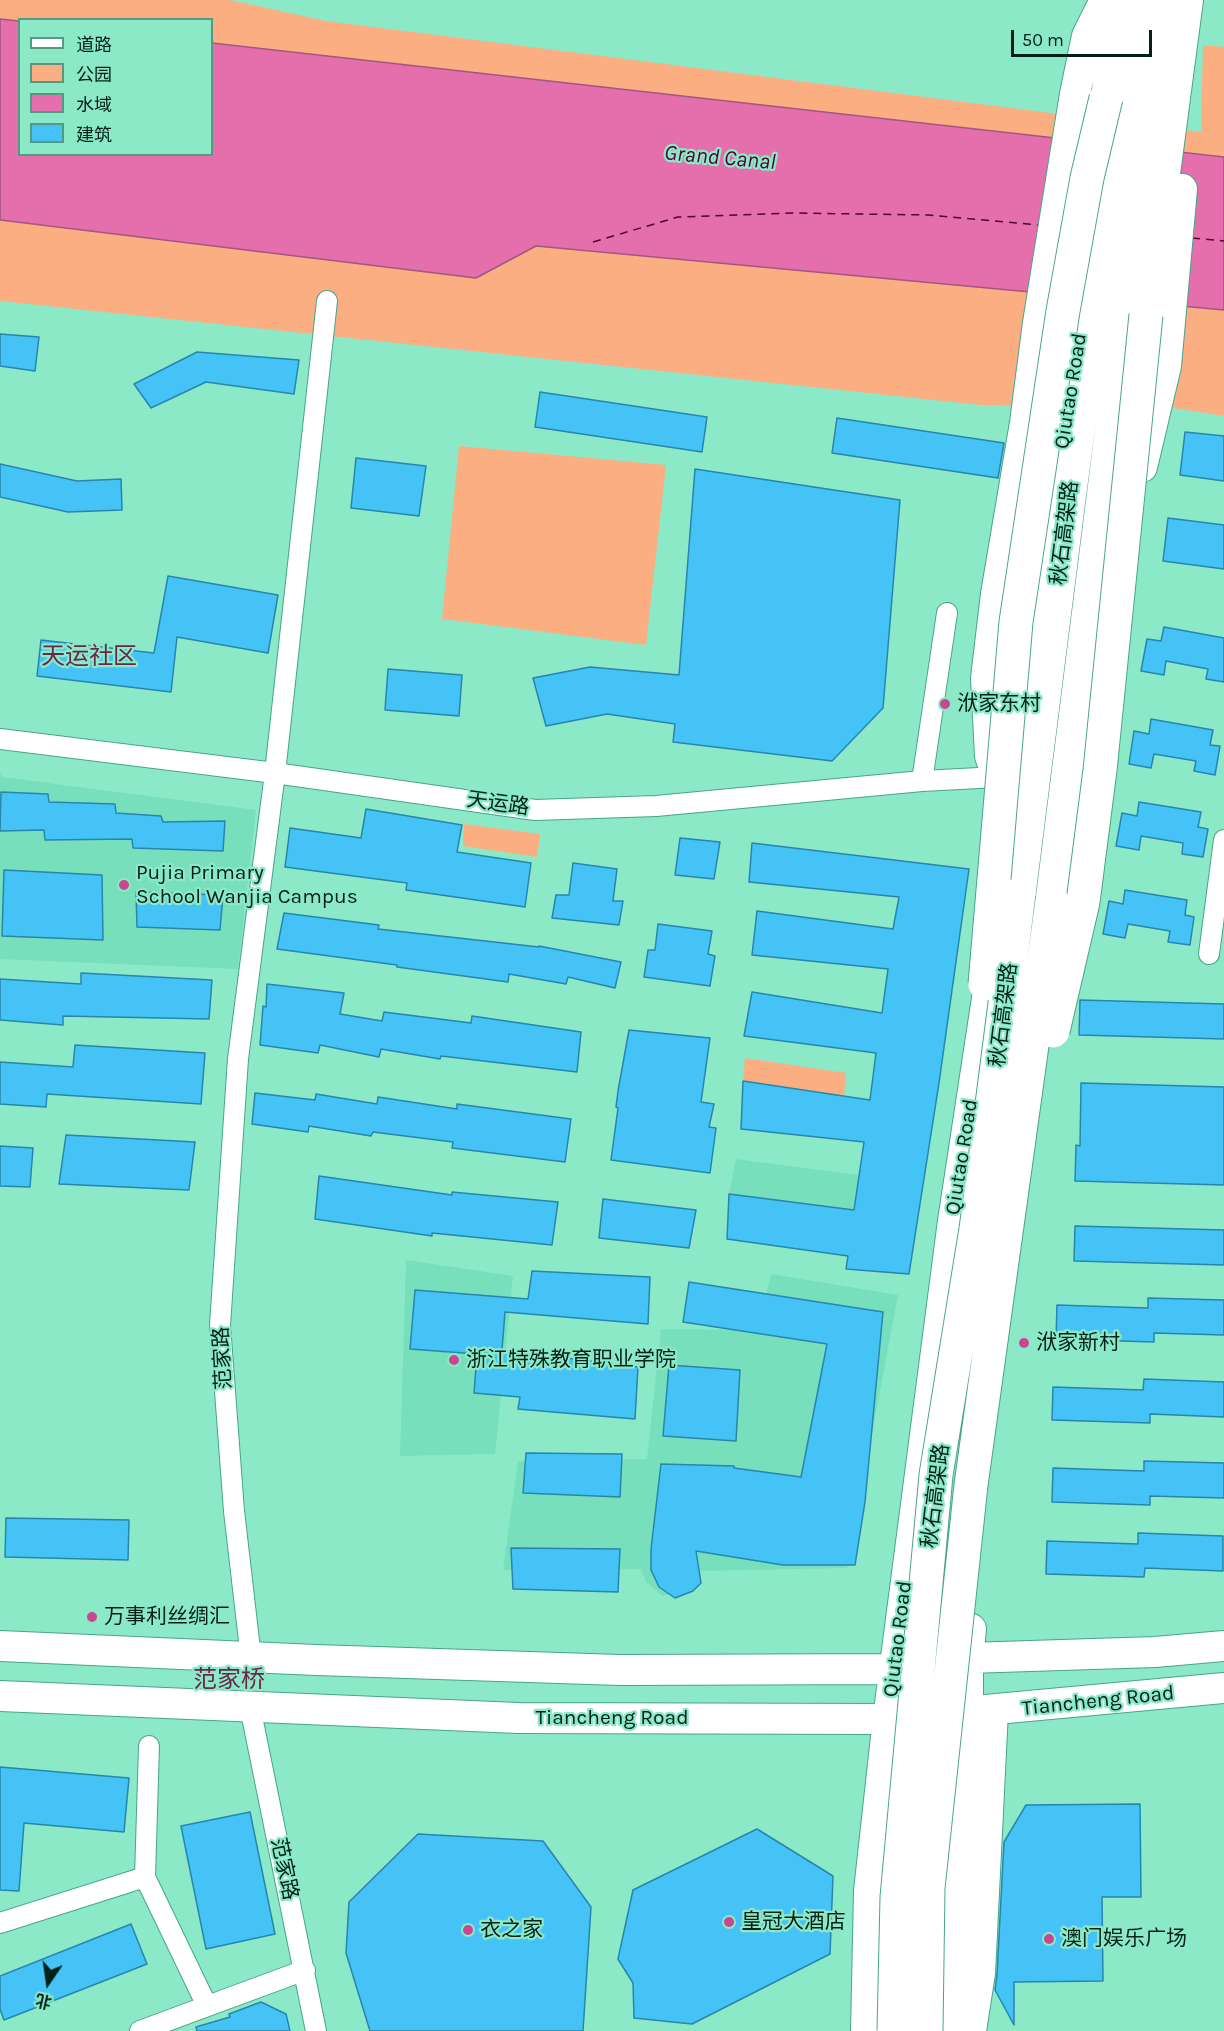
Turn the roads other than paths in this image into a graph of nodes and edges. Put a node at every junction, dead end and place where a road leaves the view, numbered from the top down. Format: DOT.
graph roads {
  1 [pos="1089,0"];
  2 [pos="1105,0"];
  3 [pos="1116,0"];
  4 [pos="1136,0"];
  5 [pos="1166,0"];
  6 [pos="1188,0"];
  7 [pos="1099,43"];
  8 [pos="1177,83"];
  9 [pos="1106,98"];
  10 [pos="327,301"];
  11 [pos="1146,315"];
  12 [pos="1145,405"];
  13 [pos="947,613"];
  14 [pos="0,739"];
  15 [pos="275,772"];
  16 [pos="998,777"];
  17 [pos="922,782"];
  18 [pos="1013,819"];
  19 [pos="1224,840"];
  20 [pos="1209,954"];
  21 [pos="992,1230"];
  22 [pos="0,1646"];
  23 [pos="1224,1646"];
  24 [pos="251,1658"];
  25 [pos="968,1658"];
  26 [pos="894,1669"];
  27 [pos="1224,1688"];
  28 [pos="0,1696"];
  29 [pos="250,1707"];
  30 [pos="981,1712"];
  31 [pos="888,1719"];
  32 [pos="149,1746"];
  33 [pos="145,1877"];
  34 [pos="0,1923"];
  35 [pos="304,1970"];
  36 [pos="207,2006"];
  37 [pos="140,2031"];
  38 [pos="316,2031"];
  39 [pos="866,2031"];
  40 [pos="894,2031"];
  41 [pos="926,2031"];
  42 [pos="952,2031"];
  43 [pos="971,2031"];
  1 -- 7 [label="street"];
  2 -- 7 [label="main road"];
  3 -- 7 [label="main road, Qiutao Road"];
  4 -- 21 [label="highway, 秋石高架路, bridge"];
  5 -- 21 [label="highway, 秋石高架路, bridge"];
  6 -- 8 [label="main road"];
  7 -- 9 [label="main road, Qiutao Road"];
  7 -- 16 [label="main road"];
  8 -- 11 [label="main road"];
  8 -- 12 [label="main road"];
  9 -- 18 [label="main road, Qiutao Road, bridge"];
  9 -- 21 [label="highway, bridge"];
  10 -- 15 [label="street, 范家路"];
  11 -- 12 [label="main road, bridge"];
  11 -- 21 [label="highway, bridge"];
  12 -- 25 [label="main road"];
  13 -- 17 [label="street"];
  14 -- 15 [label="street, 天运路"];
  15 -- 17 [label="street, 天运路"];
  15 -- 24 [label="street, 范家路"];
  16 -- 17 [label="street, 天运路"];
  16 -- 18 [label="main road"];
  18 -- 26 [label="main road, Qiutao Road"];
  19 -- 20 [label="street"];
  21 -- 40 [label="highway, 秋石高架路, bridge"];
  21 -- 41 [label="highway, 秋石高架路, bridge"];
  22 -- 24 [label="main road, Tiancheng Road"];
  23 -- 25 [label="main road, Tiancheng Road"];
  24 -- 26 [label="main road, Tiancheng Road"];
  25 -- 26 [label="main road, Tiancheng Road"];
  25 -- 30 [label="main road"];
  26 -- 31 [label="main road, Qiutao Road"];
  27 -- 30 [label="main road, Tiancheng Road"];
  28 -- 29 [label="main road, Tiancheng Road"];
  29 -- 31 [label="main road, Tiancheng Road"];
  29 -- 35 [label="street, 范家路"];
  30 -- 31 [label="main road, Tiancheng Road"];
  30 -- 42 [label="main road"];
  30 -- 43 [label="main road"];
  31 -- 39 [label="main road, Qiutao Road"];
  32 -- 33 [label="street"];
  33 -- 34 [label="street"];
  33 -- 36 [label="street"];
  35 -- 36 [label="street"];
  35 -- 38 [label="street, 范家路"];
  36 -- 37 [label="street"];
}
